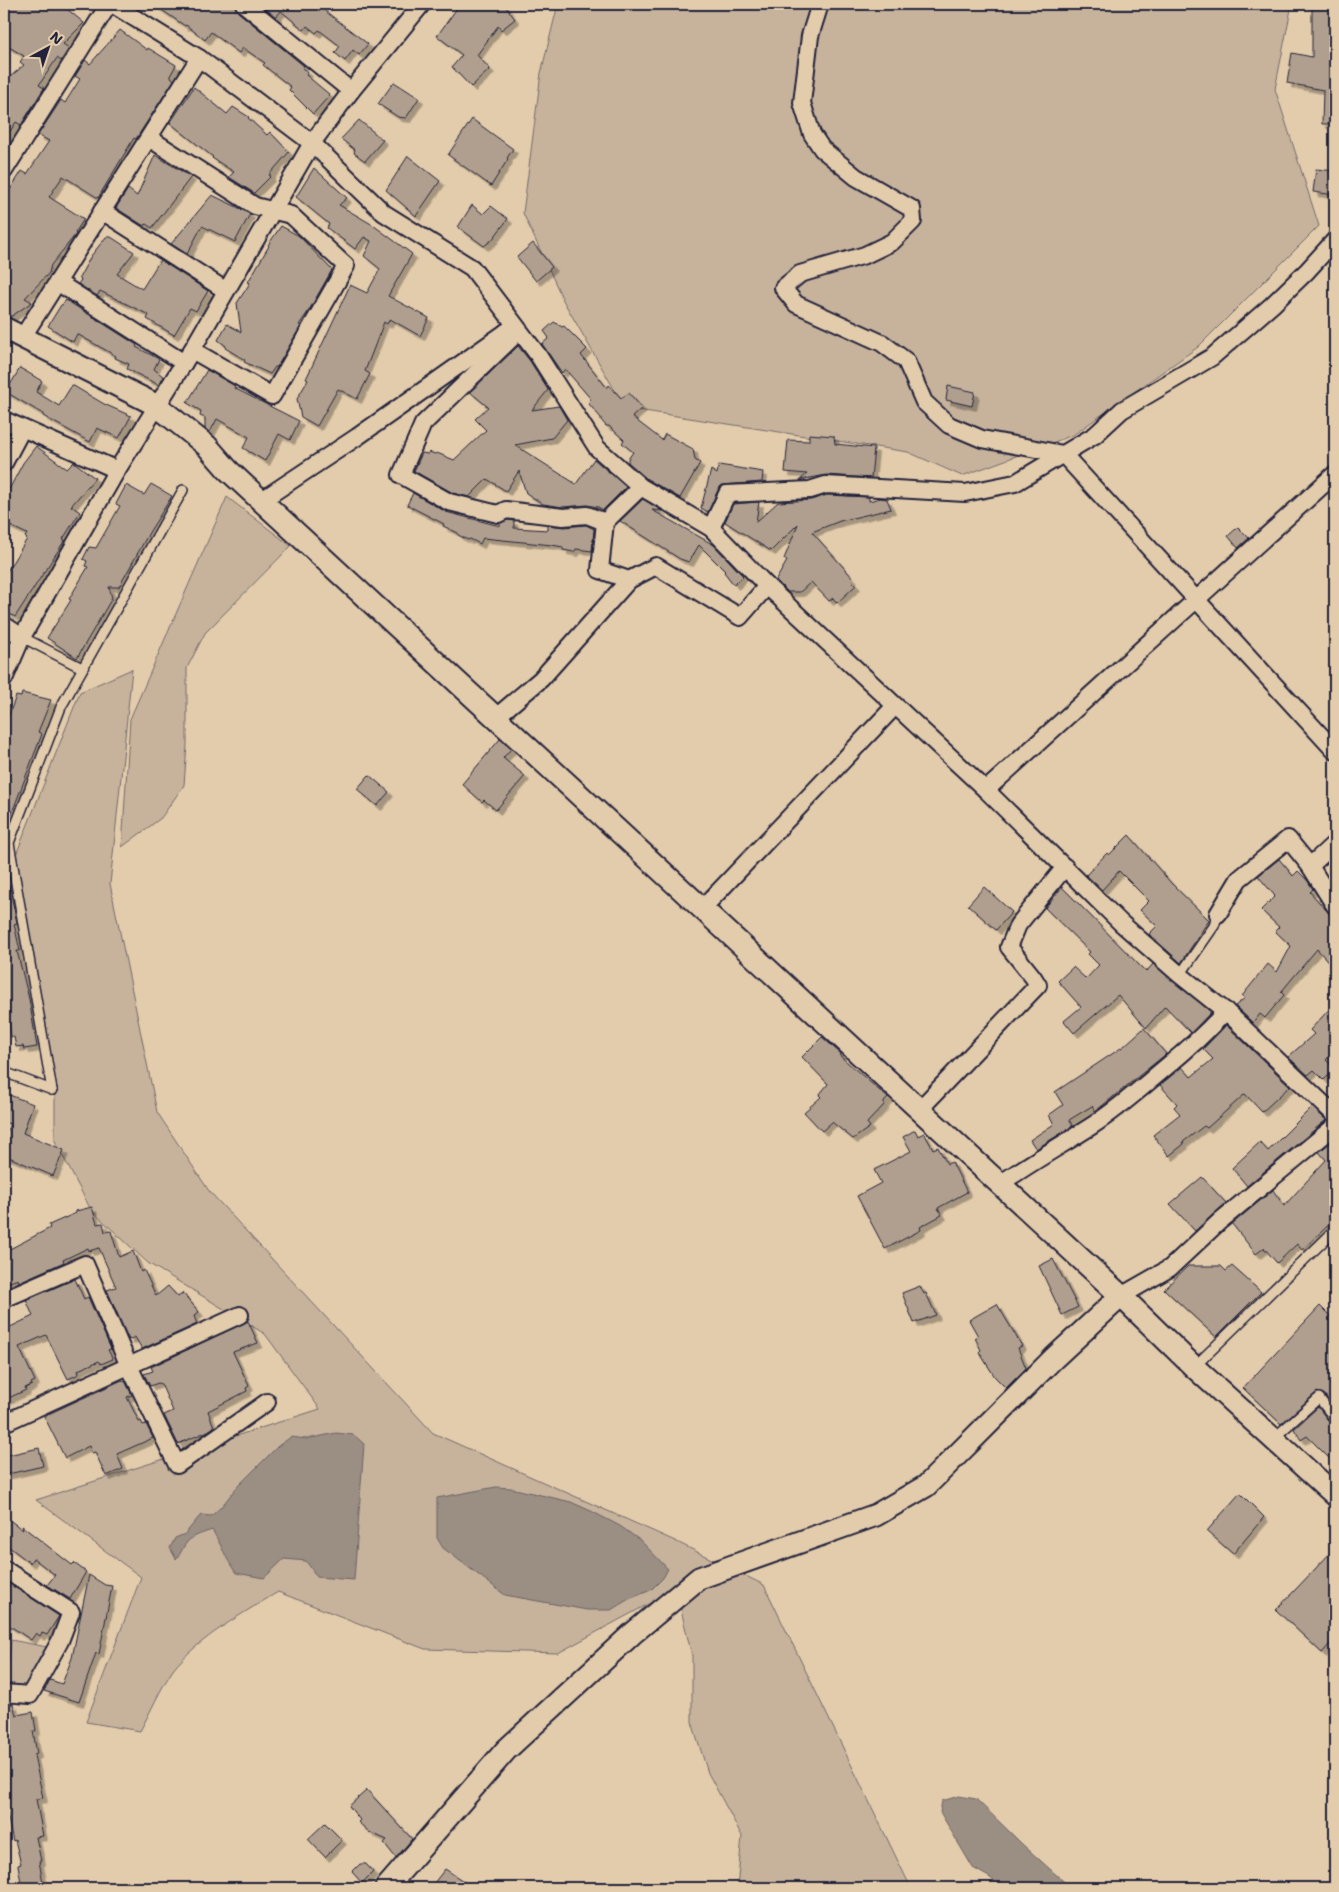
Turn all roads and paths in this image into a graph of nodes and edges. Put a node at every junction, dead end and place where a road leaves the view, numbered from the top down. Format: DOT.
graph roads {
  1 [pos="111,4"];
  2 [pos="244,4"];
  3 [pos="820,4"];
  4 [pos="418,5"];
  5 [pos="199,58"];
  6 [pos="351,91"];
  7 [pos="149,138"];
  8 [pos="312,143"];
  9 [pos="4,171"];
  10 [pos="272,210"];
  11 [pos="102,211"];
  12 [pos="1335,240"];
  13 [pos="57,282"];
  14 [pos="225,290"];
  15 [pos="510,328"];
  16 [pos="13,333"];
  17 [pos="188,356"];
  18 [pos="156,405"];
  19 [pos="4,420"];
  20 [pos="22,429"];
  21 [pos="1063,454"];
  22 [pos="4,463"];
  23 [pos="117,470"];
  24 [pos="1335,474"];
  25 [pos="641,487"];
  26 [pos="184,490"];
  27 [pos="262,500"];
  28 [pos="605,522"];
  29 [pos="711,528"];
  30 [pos="629,580"];
  31 [pos="767,586"];
  32 [pos="1195,599"];
  33 [pos="4,625"];
  34 [pos="22,637"];
  35 [pos="82,668"];
  36 [pos="4,680"];
  37 [pos="895,706"];
  38 [pos="495,718"];
  39 [pos="1335,751"];
  40 [pos="986,790"];
  41 [pos="6,843"];
  42 [pos="1335,844"];
  43 [pos="1310,866"];
  44 [pos="1065,867"];
  45 [pos="1335,906"];
  46 [pos="702,909"];
  47 [pos="1218,914"];
  48 [pos="1180,975"];
  49 [pos="1226,1011"];
  50 [pos="4,1072"];
  51 [pos="919,1110"];
  52 [pos="1335,1115"];
  53 [pos="1335,1126"];
  54 [pos="1000,1184"];
  55 [pos="1335,1230"];
  56 [pos="1121,1296"];
  57 [pos="4,1299"];
  58 [pos="240,1315"];
  59 [pos="129,1366"];
  60 [pos="1194,1367"];
  61 [pos="267,1402"];
  62 [pos="1335,1419"];
  63 [pos="4,1422"];
  64 [pos="1274,1438"];
  65 [pos="1335,1494"];
  66 [pos="4,1569"];
  67 [pos="4,1693"];
  68 [pos="386,1888"];
  1 -- 5 [label="street"];
  1 -- 9 [label="street"];
  2 -- 6 [label="street"];
  3 -- 21 [label="street"];
  4 -- 6 [label="street"];
  5 -- 7 [label="street"];
  5 -- 8 [label="street"];
  6 -- 8 [label="street"];
  7 -- 10 [label="street"];
  7 -- 11 [label="street"];
  8 -- 10 [label="street"];
  8 -- 15 [label="street"];
  10 -- 14 [label="street"];
  10 -- 17 [label="street"];
  11 -- 13 [label="street"];
  11 -- 14 [label="street"];
  12 -- 21 [label="street"];
  13 -- 16 [label="street"];
  13 -- 17 [label="street"];
  14 -- 17 [label="street"];
  15 -- 25 [label="street"];
  15 -- 27 [label="street"];
  15 -- 28 [label="street"];
  16 -- 18 [label="street"];
  17 -- 18 [label="street"];
  18 -- 23 [label="street"];
  18 -- 27 [label="street"];
  19 -- 20 [label="street"];
  20 -- 22 [label="street"];
  20 -- 23 [label="street"];
  21 -- 29 [label="street"];
  21 -- 32 [label="street"];
  23 -- 34 [label="street"];
  24 -- 32 [label="street"];
  25 -- 28 [label="street"];
  25 -- 29 [label="street"];
  26 -- 35 [label="lane"];
  27 -- 38 [label="street"];
  28 -- 30 [label="street"];
  29 -- 31 [label="street"];
  30 -- 31 [label="street"];
  30 -- 38 [label="street"];
  31 -- 37 [label="street"];
  32 -- 39 [label="street"];
  32 -- 40 [label="street"];
  33 -- 34 [label="street"];
  34 -- 35 [label="lane"];
  34 -- 36 [label="street"];
  35 -- 41 [label="lane"];
  37 -- 40 [label="street"];
  37 -- 46 [label="street"];
  38 -- 46 [label="street"];
  40 -- 44 [label="street"];
  41 -- 50 [label="lane"];
  42 -- 43 [label="street"];
  43 -- 45 [label="street"];
  43 -- 47 [label="street"];
  44 -- 48 [label="street"];
  44 -- 51 [label="street"];
  46 -- 51 [label="street"];
  47 -- 48 [label="lane"];
  48 -- 49 [label="street"];
  49 -- 52 [label="street"];
  49 -- 54 [label="street"];
  51 -- 54 [label="street"];
  53 -- 56 [label="street"];
  54 -- 56 [label="street"];
  55 -- 60 [label="lane"];
  56 -- 60 [label="street"];
  56 -- 68 [label="street"];
  57 -- 59 [label="street"];
  58 -- 59 [label="street"];
  59 -- 61 [label="street"];
  59 -- 63 [label="street"];
  60 -- 64 [label="street"];
  62 -- 64 [label="lane"];
  64 -- 65 [label="street"];
  66 -- 67 [label="street"];
}
